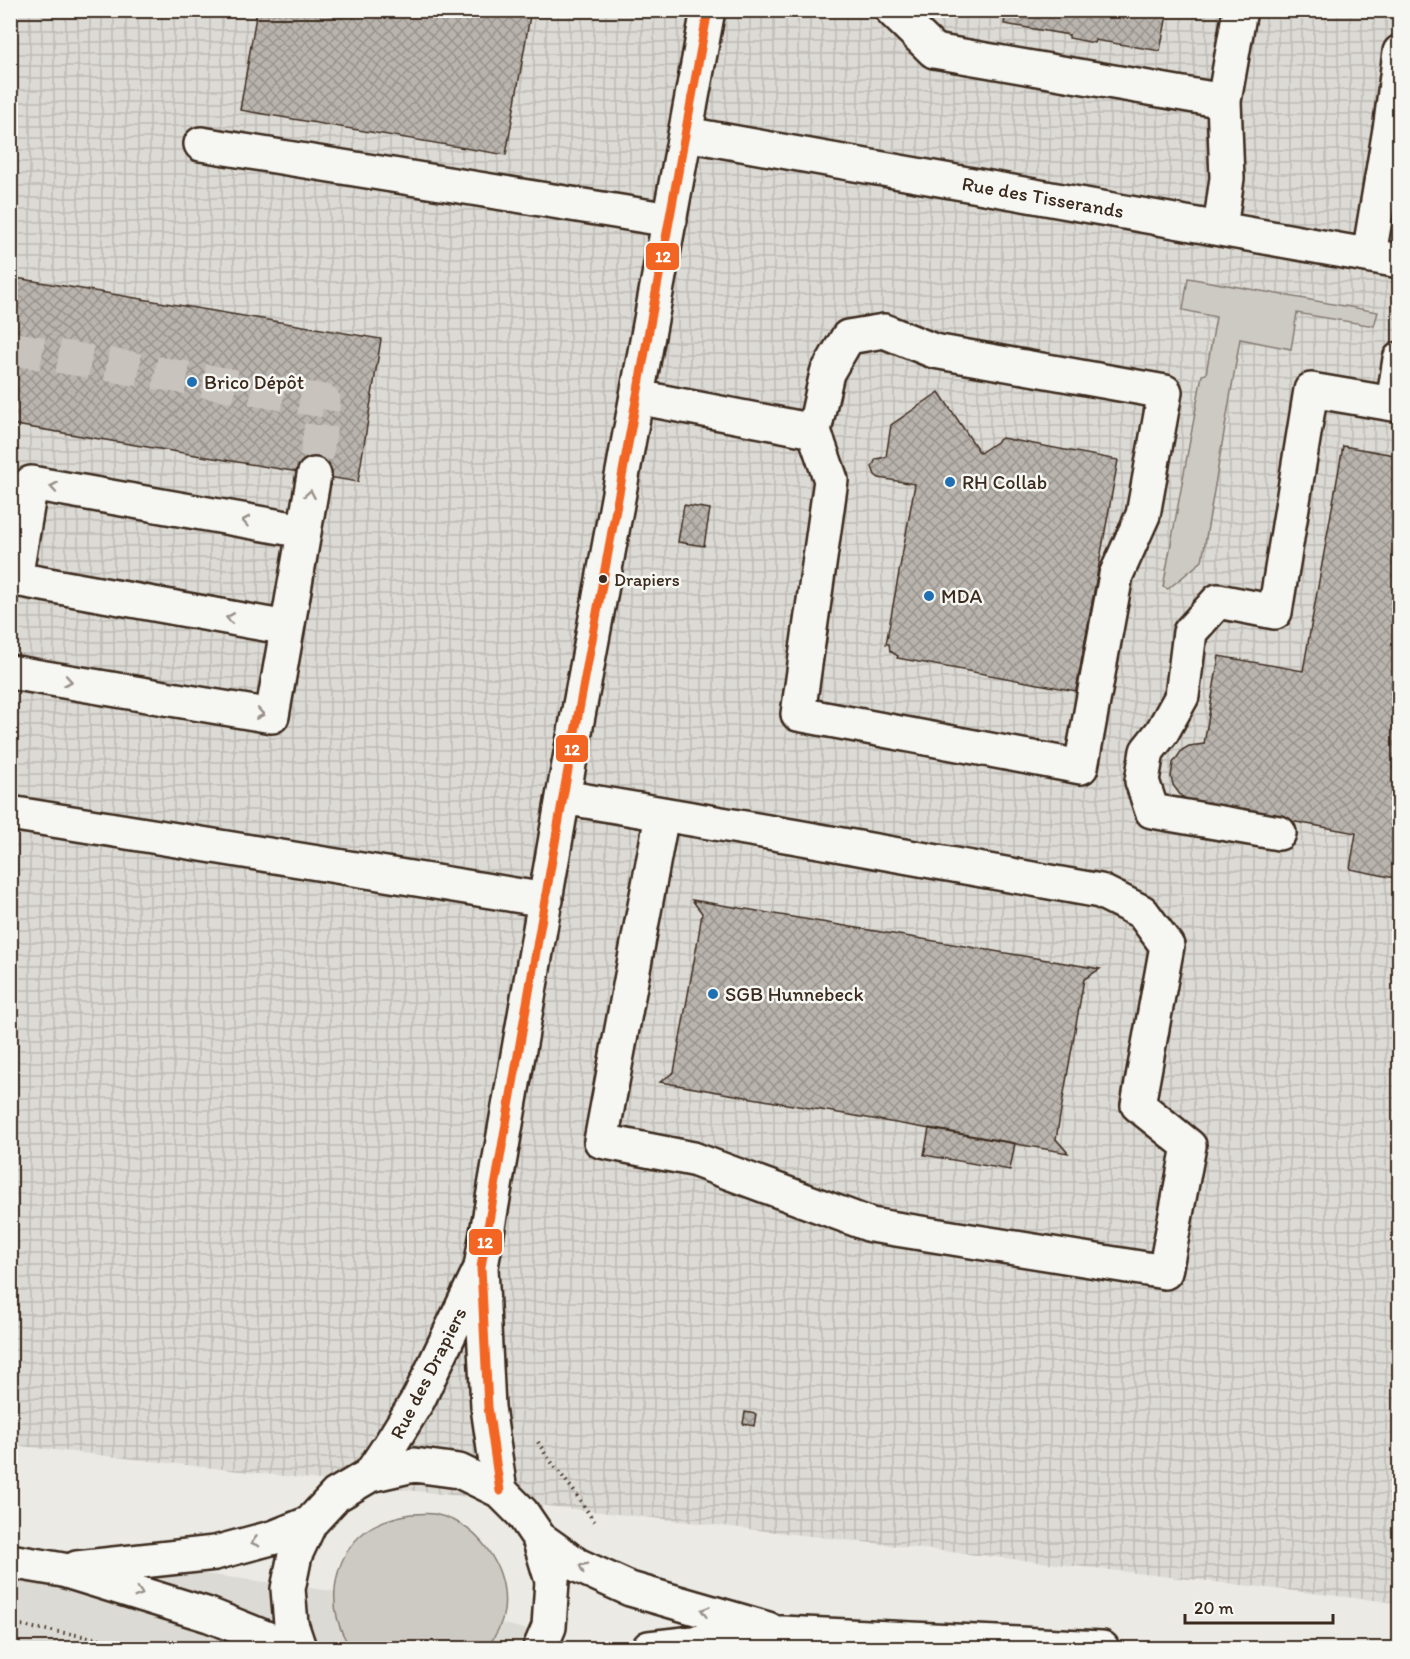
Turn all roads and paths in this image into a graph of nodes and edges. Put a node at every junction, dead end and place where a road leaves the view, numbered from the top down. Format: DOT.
graph roads {
  1 [pos="708,10"];
  2 [pos="892,10"];
  3 [pos="1240,10"];
  4 [pos="1400,52"];
  5 [pos="1224,101"];
  6 [pos="1395,124"];
  7 [pos="686,134"];
  8 [pos="201,144"];
  9 [pos="670,220"];
  10 [pos="1220,229"];
  11 [pos="1384,258"];
  12 [pos="1400,359"];
  13 [pos="637,397"];
  14 [pos="814,430"];
  15 [pos="314,475"];
  16 [pos="304,531"];
  17 [pos="13,578"];
  18 [pos="287,628"];
  19 [pos="10,672"];
  20 [pos="564,797"];
  21 [pos="10,813"];
  22 [pos="662,815"];
  23 [pos="1279,833"];
  24 [pos="546,900"];
  25 [pos="481,1267"];
  26 [pos="535,1436"];
  27 [pos="370,1475"];
  28 [pos="500,1491"];
  29 [pos="310,1523"];
  30 [pos="600,1529"];
  31 [pos="539,1538"];
  32 [pos="10,1561"];
  33 [pos="63,1570"];
  34 [pos="10,1624"];
  35 [pos="782,1633"];
  36 [pos="155,1648"];
  37 [pos="285,1648"];
  38 [pos="299,1648"];
  39 [pos="540,1648"];
  40 [pos="649,1648"];
  41 [pos="1102,1648"];
  1 -- 7 [label="street, Rue des Drapiers"];
  2 -- 5 [label="street"];
  3 -- 5 [label="street"];
  4 -- 6 [label="street"];
  5 -- 10 [label="street"];
  6 -- 11 [label="street"];
  7 -- 9 [label="street, Rue des Drapiers"];
  7 -- 10 [label="street, Rue des Tisserands"];
  8 -- 9 [label="street"];
  9 -- 13 [label="street, Rue des Drapiers"];
  10 -- 11 [label="street, Rue des Tisserands"];
  12 -- 23 [label="street"];
  13 -- 14 [label="street"];
  13 -- 20 [label="street, Rue des Drapiers"];
  14 -- 14 [label="street"];
  16 -- 15 [label="street, one-way"];
  16 -- 17 [label="street, one-way"];
  16 -- 18 [label="street"];
  18 -- 17 [label="street, one-way"];
  19 -- 18 [label="street, one-way"];
  20 -- 22 [label="street"];
  20 -- 24 [label="street, Rue des Drapiers"];
  21 -- 24 [label="street"];
  22 -- 22 [label="street"];
  24 -- 25 [label="street, Rue des Drapiers"];
  25 -- 27 [label="street, Rue des Drapiers"];
  25 -- 28 [label="street, Rue des Drapiers"];
  26 -- 30 [label="path"];
  27 -- 28 [label="street"];
  27 -- 29 [label="street"];
  28 -- 31 [label="street"];
  29 -- 33 [label="street, one-way"];
  29 -- 38 [label="street"];
  35 -- 31 [label="street, one-way"];
  31 -- 39 [label="street"];
  32 -- 33 [label="street"];
  33 -- 37 [label="street, one-way"];
  34 -- 36 [label="path"];
  35 -- 40 [label="street"];
  35 -- 41 [label="street"];
}
